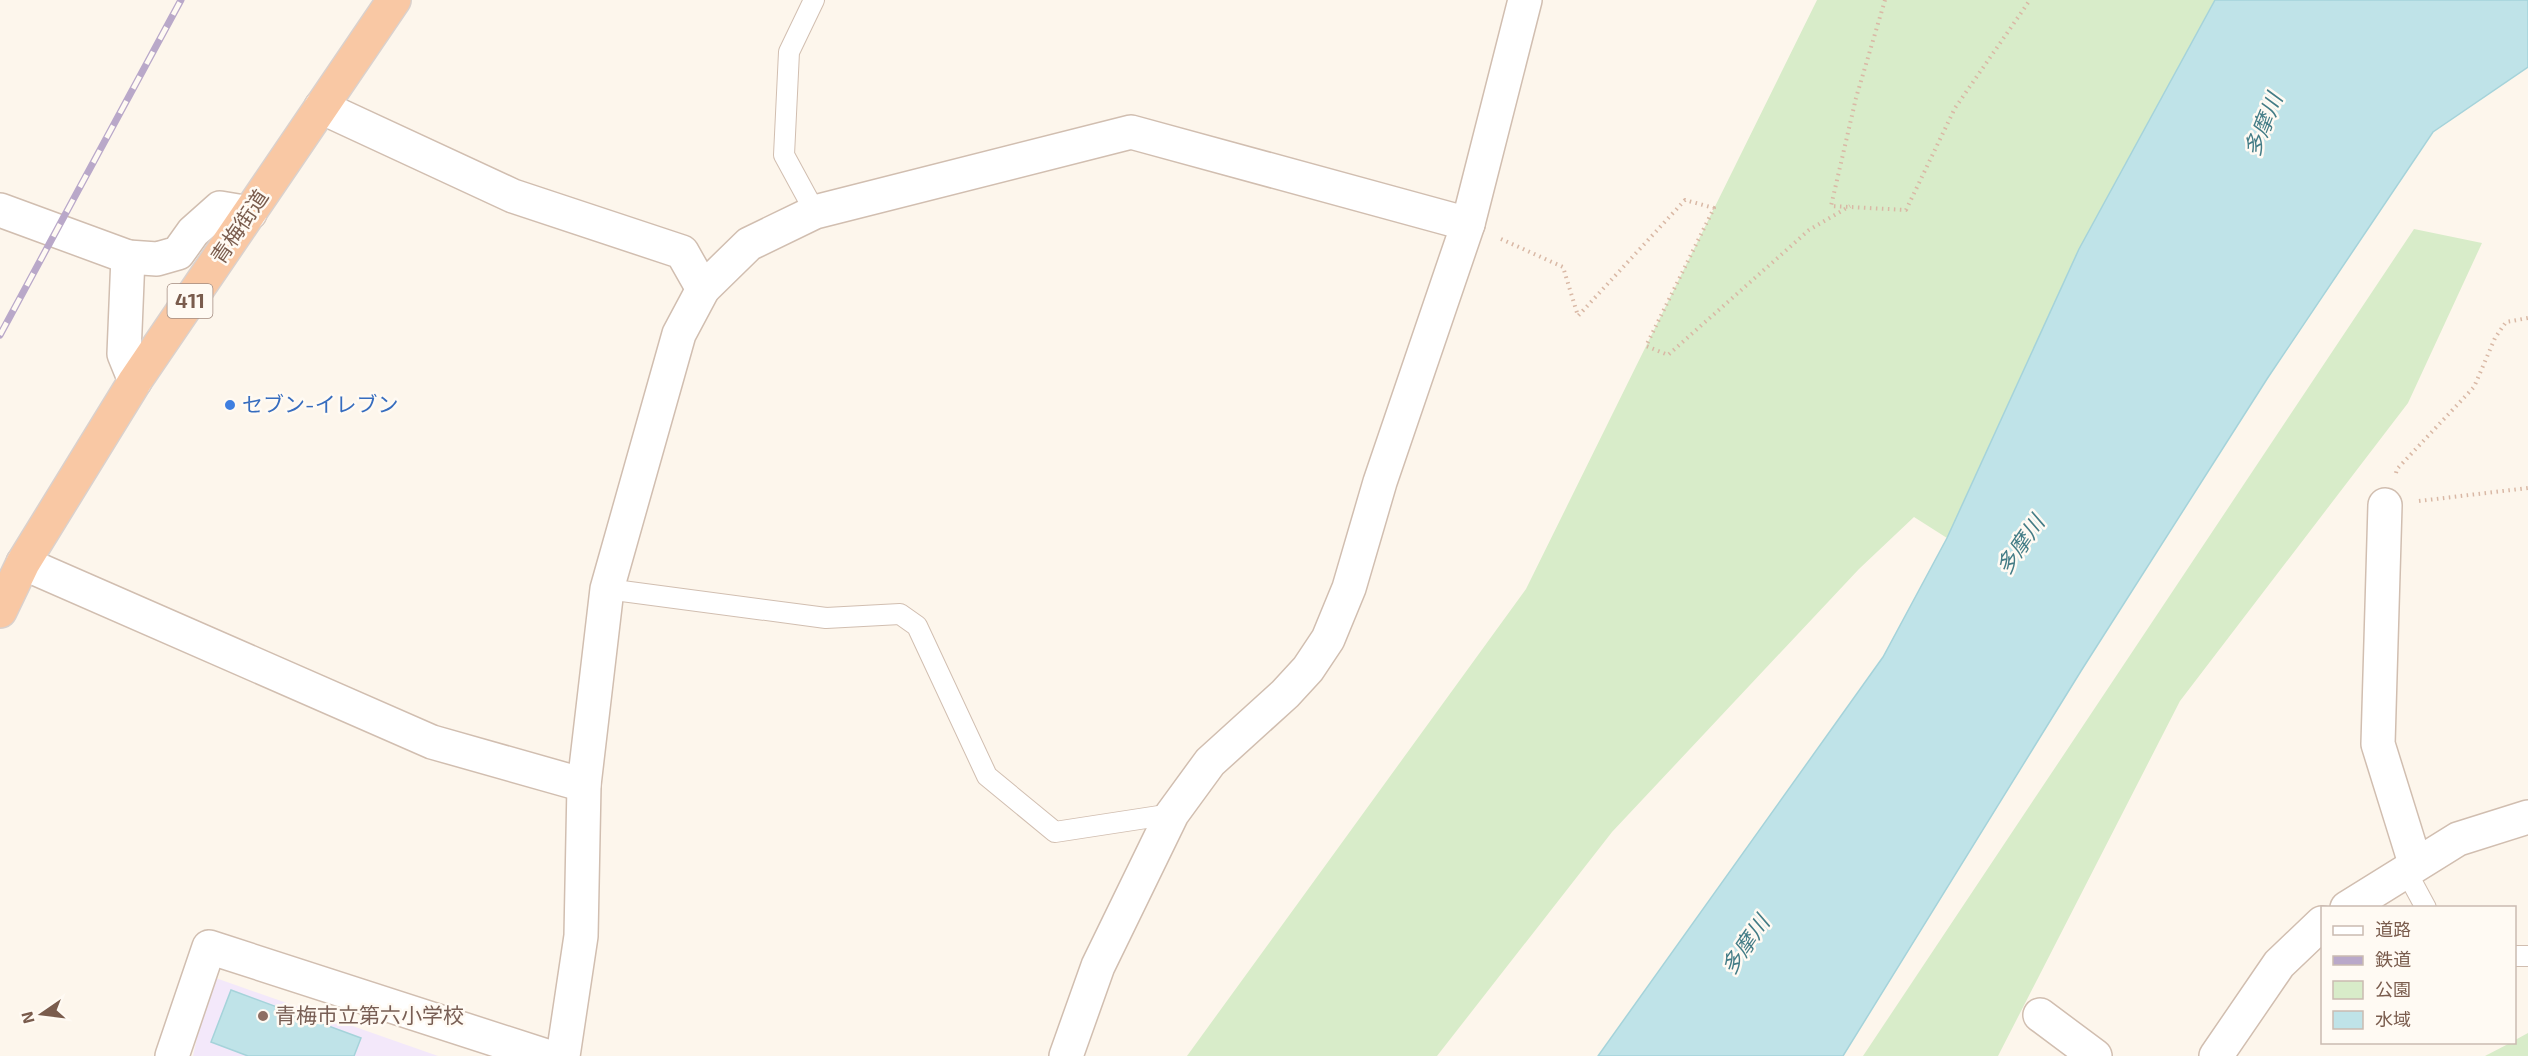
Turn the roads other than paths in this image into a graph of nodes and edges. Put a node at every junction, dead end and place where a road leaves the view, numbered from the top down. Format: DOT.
graph roads {
  1 [pos="394,0"];
  2 [pos="814,0"];
  3 [pos="1525,0"];
  4 [pos="321,107"];
  5 [pos="0,210"];
  6 [pos="815,212"];
  7 [pos="250,213"];
  8 [pos="1468,224"];
  9 [pos="128,257"];
  10 [pos="703,289"];
  11 [pos="135,381"];
  12 [pos="2385,505"];
  13 [pos="23,563"];
  14 [pos="607,589"];
  15 [pos="0,611"];
  16 [pos="584,785"];
  17 [pos="1172,813"];
  18 [pos="2528,817"];
  19 [pos="2411,867"];
  20 [pos="2350,906"];
  21 [pos="2425,906"];
  22 [pos="2321,924"];
  23 [pos="2040,1015"];
  24 [pos="171,1056"];
  25 [pos="546,1056"];
  26 [pos="563,1056"];
  27 [pos="1066,1056"];
  28 [pos="2095,1056"];
  29 [pos="2216,1056"];
  1 -- 4 [label="highway, 青梅街道 / 411"];
  2 -- 6 [label="lane"];
  3 -- 8 [label="street"];
  4 -- 7 [label="highway, 青梅街道 / 411"];
  4 -- 10 [label="street"];
  5 -- 9 [label="street"];
  6 -- 8 [label="street"];
  6 -- 10 [label="street"];
  7 -- 9 [label="street"];
  7 -- 11 [label="highway, 青梅街道 / 411"];
  8 -- 17 [label="street"];
  9 -- 11 [label="street"];
  10 -- 14 [label="street"];
  11 -- 13 [label="highway, 青梅街道 / 411"];
  12 -- 19 [label="street"];
  13 -- 15 [label="highway, 青梅街道 / 411"];
  13 -- 16 [label="street"];
  14 -- 16 [label="street"];
  14 -- 17 [label="lane"];
  16 -- 26 [label="street"];
  17 -- 27 [label="street"];
  18 -- 19 [label="street"];
  19 -- 20 [label="street"];
  19 -- 21 [label="lane"];
  22 -- 29 [label="street"];
  23 -- 28 [label="street"];
  24 -- 25 [label="street"];
}
